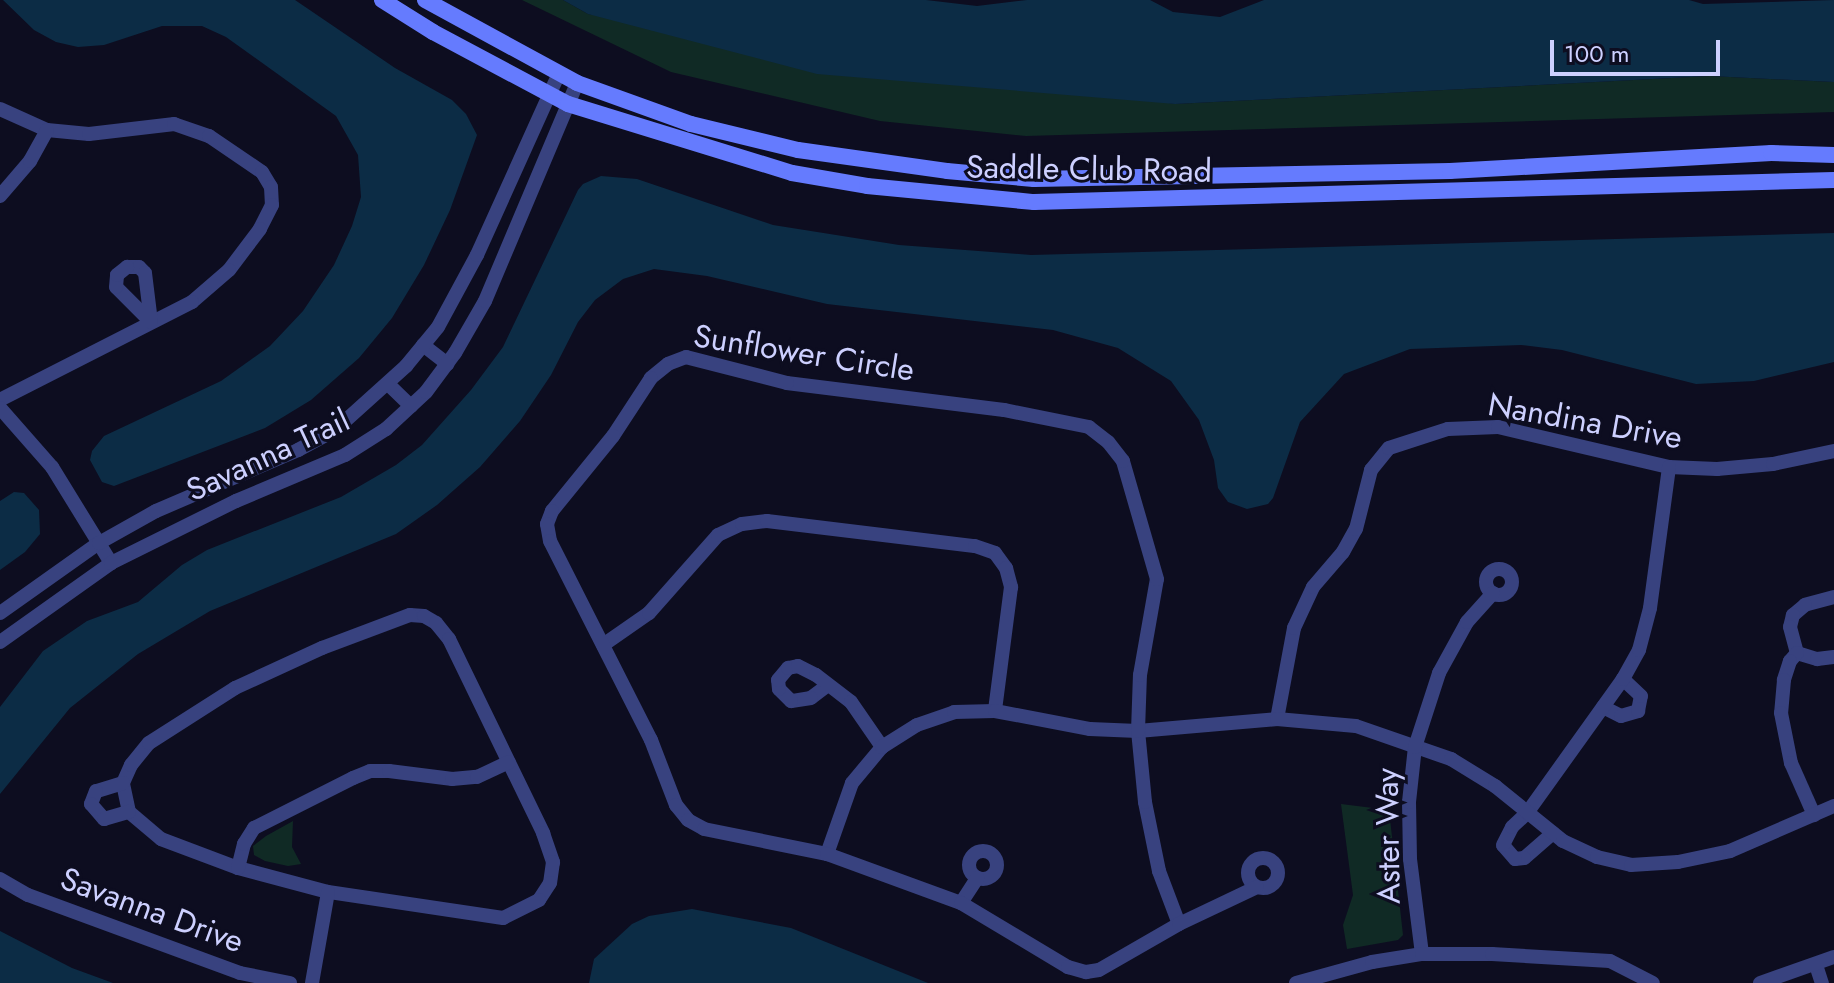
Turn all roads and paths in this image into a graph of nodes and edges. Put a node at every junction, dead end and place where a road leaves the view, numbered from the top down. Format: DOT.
graph roads {
  1 [pos="382,0"];
  2 [pos="425,0"];
  3 [pos="559,73"];
  4 [pos="577,83"];
  5 [pos="549,94"];
  6 [pos="568,104"];
  7 [pos="0,109"];
  8 [pos="47,130"];
  9 [pos="1834,155"];
  10 [pos="1450,171"];
  11 [pos="1834,180"];
  12 [pos="1452,193"];
  13 [pos="0,196"];
  14 [pos="423,345"];
  15 [pos="447,364"];
  16 [pos="388,384"];
  17 [pos="0,400"];
  18 [pos="411,406"];
  19 [pos="0,408"];
  20 [pos="1834,451"];
  21 [pos="1669,467"];
  22 [pos="99,543"];
  23 [pos="111,563"];
  24 [pos="1493,593"];
  25 [pos="1834,597"];
  26 [pos="0,613"];
  27 [pos="0,642"];
  28 [pos="603,645"];
  29 [pos="1797,653"];
  30 [pos="1834,657"];
  31 [pos="1623,679"];
  32 [pos="828,685"];
  33 [pos="1603,707"];
  34 [pos="995,711"];
  35 [pos="1277,719"];
  36 [pos="1138,731"];
  37 [pos="882,747"];
  38 [pos="1415,747"];
  39 [pos="509,762"];
  40 [pos="123,783"];
  41 [pos="1834,806"];
  42 [pos="129,812"];
  43 [pos="1527,813"];
  44 [pos="1814,815"];
  45 [pos="1553,833"];
  46 [pos="827,854"];
  47 [pos="238,868"];
  48 [pos="977,878"];
  49 [pos="0,879"];
  50 [pos="1257,887"];
  51 [pos="328,892"];
  52 [pos="961,903"];
  53 [pos="1179,924"];
  54 [pos="1422,954"];
  55 [pos="1834,957"];
  56 [pos="1816,965"];
  57 [pos="290,983"];
  58 [pos="312,983"];
  59 [pos="1296,983"];
  60 [pos="1653,983"];
  61 [pos="1760,983"];
  62 [pos="1822,983"];
  1 -- 5 [label="street, Saddle Club Road"];
  2 -- 3 [label="street, Saddle Club Road"];
  3 -- 4 [label="street, Saddle Club Road"];
  3 -- 5 [label="street, Savanna Trail"];
  4 -- 6 [label="street, Savanna Trail"];
  4 -- 10 [label="street, Saddle Club Road"];
  5 -- 6 [label="street, Saddle Club Road"];
  5 -- 14 [label="street, Savanna Trail"];
  6 -- 12 [label="street, Saddle Club Road"];
  6 -- 15 [label="street, Savanna Trail"];
  7 -- 8 [label="street"];
  8 -- 13 [label="street"];
  8 -- 17 [label="street"];
  9 -- 10 [label="street, Saddle Club Road"];
  10 -- 12 [label="street"];
  11 -- 12 [label="street, Saddle Club Road"];
  14 -- 15 [label="street"];
  14 -- 16 [label="street, Savanna Trail"];
  15 -- 18 [label="street, Savanna Trail"];
  16 -- 18 [label="street"];
  16 -- 22 [label="street, Savanna Trail"];
  18 -- 23 [label="street, Savanna Trail"];
  19 -- 22 [label="street"];
  20 -- 21 [label="street, Nandina Drive"];
  21 -- 31 [label="street"];
  21 -- 35 [label="street, Nandina Drive"];
  22 -- 23 [label="street"];
  22 -- 26 [label="street, Savanna Trail"];
  23 -- 27 [label="street, Savanna Trail"];
  24 -- 38 [label="street, Aster Way"];
  25 -- 29 [label="street"];
  28 -- 34 [label="street"];
  28 -- 36 [label="street, Sunflower Circle"];
  28 -- 46 [label="street, Sunflower Circle"];
  29 -- 30 [label="street"];
  29 -- 44 [label="street"];
  31 -- 33 [label="street"];
  31 -- 33 [label="street"];
  32 -- 37 [label="street"];
  33 -- 43 [label="street"];
  34 -- 36 [label="street"];
  34 -- 37 [label="street"];
  35 -- 36 [label="street"];
  35 -- 38 [label="street"];
  36 -- 53 [label="street, Sunflower Circle"];
  37 -- 46 [label="street"];
  38 -- 43 [label="street"];
  38 -- 54 [label="street, Aster Way"];
  39 -- 40 [label="street"];
  39 -- 47 [label="street"];
  39 -- 51 [label="street"];
  40 -- 42 [label="street"];
  40 -- 42 [label="street"];
  41 -- 44 [label="street"];
  42 -- 47 [label="street"];
  43 -- 45 [label="street"];
  43 -- 45 [label="street"];
  44 -- 45 [label="street"];
  46 -- 52 [label="street, Sunflower Circle"];
  47 -- 51 [label="street"];
  48 -- 52 [label="street"];
  49 -- 57 [label="street, Savanna Drive"];
  50 -- 53 [label="street, Sunflower Circle"];
  51 -- 58 [label="street"];
  52 -- 53 [label="street, Sunflower Circle"];
  54 -- 59 [label="street"];
  54 -- 60 [label="street"];
  55 -- 56 [label="street"];
  56 -- 61 [label="street"];
  56 -- 62 [label="street"];
}
